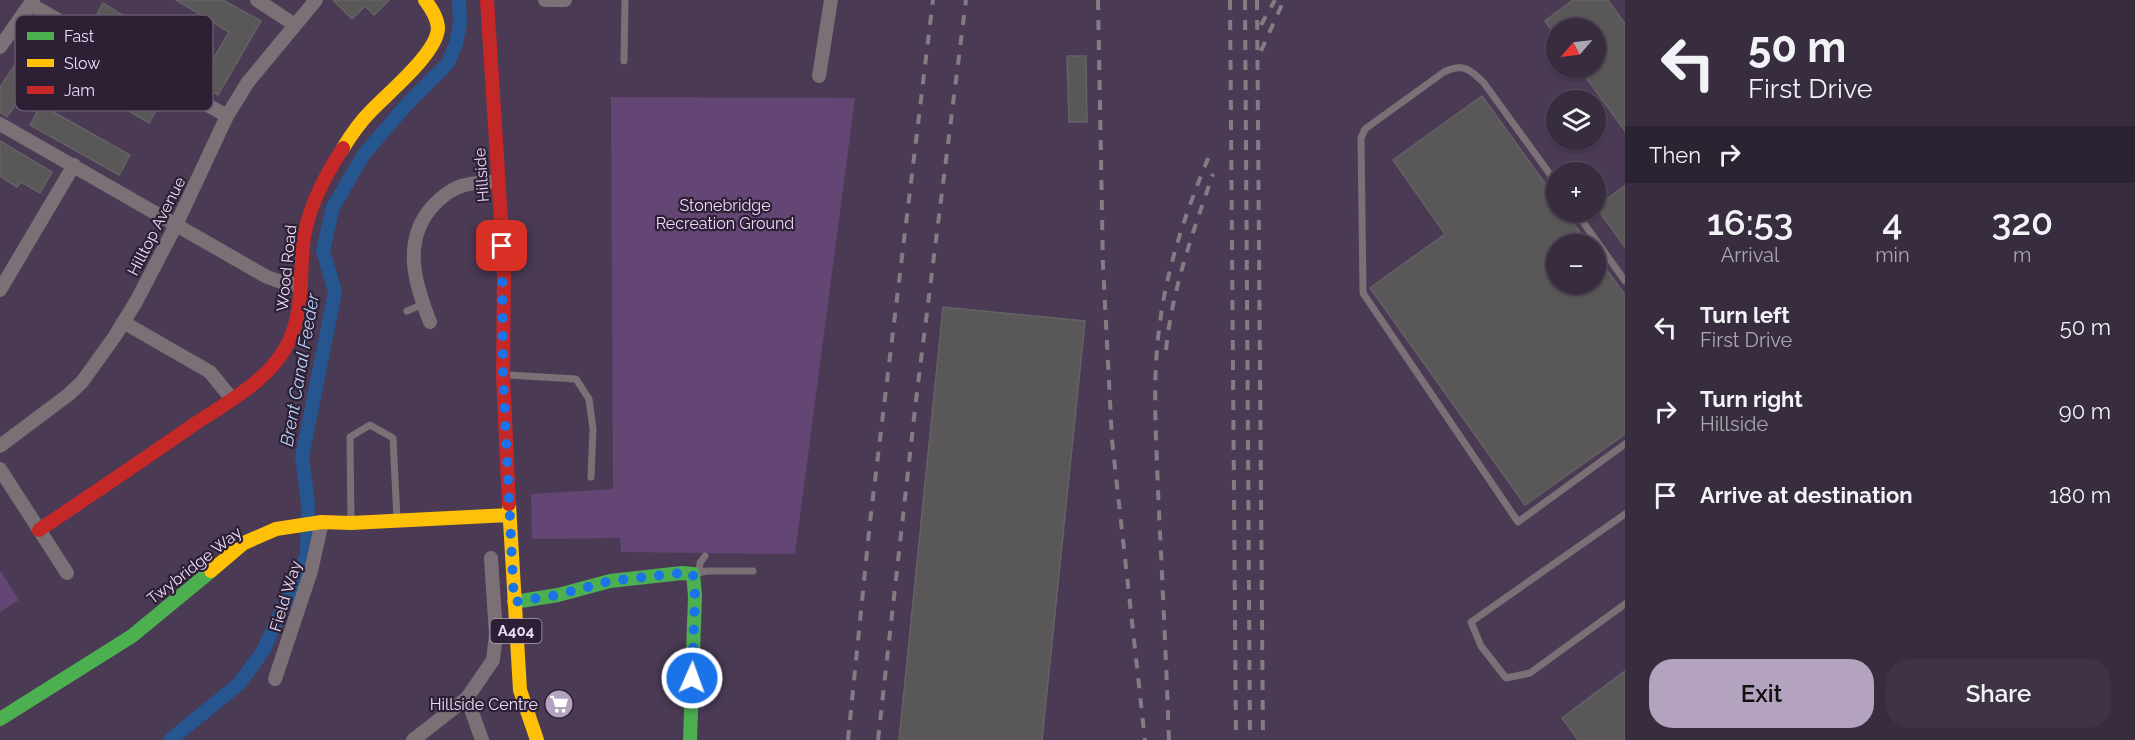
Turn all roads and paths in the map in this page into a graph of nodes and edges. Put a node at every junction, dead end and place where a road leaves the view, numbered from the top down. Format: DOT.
graph roads {
  1 [pos="257,0"];
  2 [pos="316,0"];
  3 [pos="425,0"];
  4 [pos="487,0"];
  5 [pos="545,0"];
  6 [pos="565,0"];
  7 [pos="625,0"];
  8 [pos="831,0"];
  9 [pos="31,2"];
  10 [pos="22,15"];
  11 [pos="53,15"];
  12 [pos="15,25"];
  13 [pos="295,25"];
  14 [pos="0,47"];
  15 [pos="624,61"];
  16 [pos="819,76"];
  17 [pos="213,108"];
  18 [pos="227,116"];
  19 [pos="0,124"];
  20 [pos="74,165"];
  21 [pos="1546,169"];
  22 [pos="498,182"];
  23 [pos="1583,222"];
  24 [pos="176,225"];
  25 [pos="1625,281"];
  26 [pos="301,285"];
  27 [pos="0,290"];
  28 [pos="423,304"];
  29 [pos="407,310"];
  30 [pos="123,322"];
  31 [pos="430,322"];
  32 [pos="503,375"];
  33 [pos="231,398"];
  34 [pos="1625,444"];
  35 [pos="0,446"];
  36 [pos="0,469"];
  37 [pos="591,477"];
  38 [pos="1625,514"];
  39 [pos="509,515"];
  40 [pos="397,521"];
  41 [pos="318,523"];
  42 [pos="351,523"];
  43 [pos="39,530"];
  44 [pos="705,555"];
  45 [pos="491,558"];
  46 [pos="753,571"];
  47 [pos="67,573"];
  48 [pos="696,573"];
  49 [pos="514,602"];
  50 [pos="1625,604"];
  51 [pos="275,680"];
  52 [pos="466,698"];
  53 [pos="0,719"];
  54 [pos="412,740"];
  55 [pos="482,740"];
  56 [pos="537,740"];
  57 [pos="690,740"];
  1 -- 13 [label="street"];
  2 -- 13 [label="street, Hilltop Avenue"];
  3 -- 26 [label="street, Wood Road"];
  4 -- 22 [label="street, Hillside / A404"];
  5 -- 6 [label="street"];
  7 -- 15 [label="lane"];
  8 -- 16 [label="street"];
  9 -- 10 [label="street"];
  9 -- 11 [label="street"];
  12 -- 14 [label="street"];
  13 -- 18 [label="street, Hilltop Avenue"];
  17 -- 18 [label="street"];
  18 -- 24 [label="street, Hilltop Avenue"];
  19 -- 20 [label="street"];
  20 -- 24 [label="street"];
  20 -- 27 [label="street"];
  21 -- 34 [label="lane"];
  22 -- 28 [label="street"];
  22 -- 32 [label="street, Hillside / A404"];
  23 -- 25 [label="lane"];
  24 -- 26 [label="street"];
  24 -- 30 [label="street, Hilltop Avenue"];
  26 -- 33 [label="street, Wood Road"];
  28 -- 29 [label="lane"];
  28 -- 31 [label="street"];
  30 -- 33 [label="street"];
  30 -- 35 [label="street, Hilltop Avenue"];
  32 -- 37 [label="lane"];
  32 -- 39 [label="street, Hillside / A404"];
  33 -- 43 [label="street, Wood Road"];
  36 -- 43 [label="street"];
  38 -- 50 [label="lane"];
  39 -- 40 [label="street, Twybridge Way"];
  39 -- 49 [label="street, Hillside / A404"];
  40 -- 42 [label="street, Twybridge Way"];
  40 -- 42 [label="lane"];
  41 -- 42 [label="street, Twybridge Way"];
  41 -- 51 [label="street, Field Way"];
  41 -- 53 [label="street, Twybridge Way"];
  43 -- 47 [label="street"];
  44 -- 48 [label="lane"];
  45 -- 52 [label="street"];
  46 -- 48 [label="lane"];
  48 -- 49 [label="street"];
  48 -- 57 [label="street"];
  49 -- 56 [label="street, Hillside / A404"];
  52 -- 54 [label="street"];
  52 -- 55 [label="street"];
}
